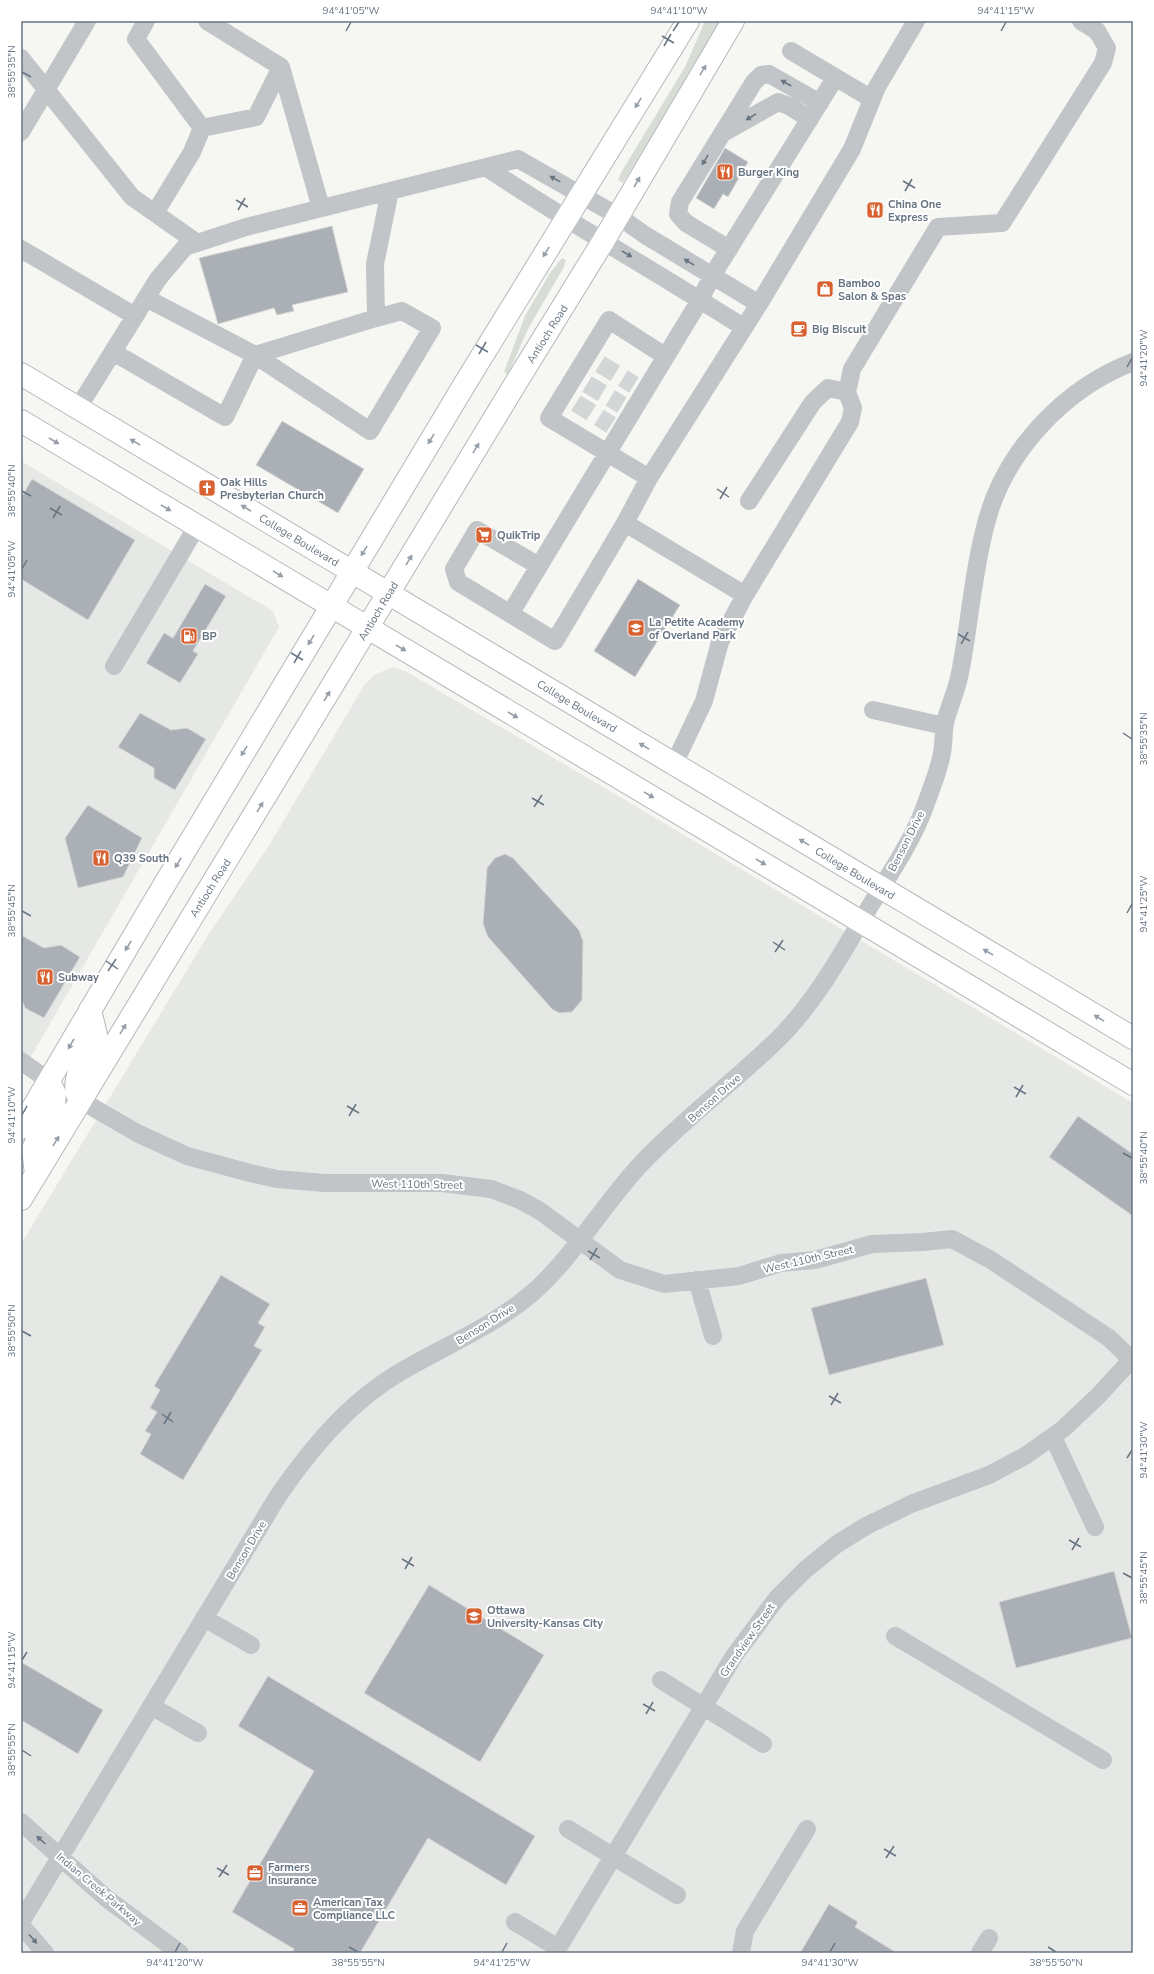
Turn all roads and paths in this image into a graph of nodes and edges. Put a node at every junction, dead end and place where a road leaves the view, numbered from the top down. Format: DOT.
graph roads {
  1 [pos="87,21"];
  2 [pos="146,21"];
  3 [pos="208,21"];
  4 [pos="688,21"];
  5 [pos="733,21"];
  6 [pos="916,21"];
  7 [pos="1081,21"];
  8 [pos="791,51"];
  9 [pos="21,58"];
  10 [pos="281,67"];
  11 [pos="835,78"];
  12 [pos="47,90"];
  13 [pos="872,99"];
  14 [pos="820,102"];
  15 [pos="810,119"];
  16 [pos="202,128"];
  17 [pos="21,132"];
  18 [pos="722,135"];
  19 [pos="487,168"];
  20 [pos="390,191"];
  21 [pos="582,194"];
  22 [pos="321,208"];
  23 [pos="155,213"];
  24 [pos="618,216"];
  25 [pos="566,219"];
  26 [pos="604,240"];
  27 [pos="196,242"];
  28 [pos="21,249"];
  29 [pos="729,249"];
  30 [pos="712,276"];
  31 [pos="146,298"];
  32 [pos="700,300"];
  33 [pos="759,304"];
  34 [pos="135,316"];
  35 [pos="376,318"];
  36 [pos="743,327"];
  37 [pos="113,352"];
  38 [pos="255,355"];
  39 [pos="665,356"];
  40 [pos="1133,362"];
  41 [pos="21,374"];
  42 [pos="847,392"];
  43 [pos="78,408"];
  44 [pos="21,421"];
  45 [pos="606,453"];
  46 [pos="649,478"];
  47 [pos="749,501"];
  48 [pos="625,523"];
  49 [pos="197,526"];
  50 [pos="539,566"];
  51 [pos="352,571"];
  52 [pos="389,593"];
  53 [pos="745,595"];
  54 [pos="331,606"];
  55 [pos="510,614"];
  56 [pos="368,628"];
  57 [pos="114,666"];
  58 [pos="873,710"];
  59 [pos="944,726"];
  60 [pos="674,764"];
  61 [pos="881,888"];
  62 [pos="861,921"];
  63 [pos="90,1010"];
  64 [pos="1133,1038"];
  65 [pos="21,1061"];
  66 [pos="49,1081"];
  67 [pos="1133,1084"];
  68 [pos="80,1100"];
  69 [pos="21,1128"];
  70 [pos="36,1174"];
  71 [pos="21,1199"];
  72 [pos="581,1240"];
  73 [pos="697,1280"];
  74 [pos="713,1336"];
  75 [pos="1132,1360"];
  76 [pos="1053,1437"];
  77 [pos="1095,1527"];
  78 [pos="204,1618"];
  79 [pos="895,1636"];
  80 [pos="251,1645"];
  81 [pos="661,1680"];
  82 [pos="152,1706"];
  83 [pos="704,1706"];
  84 [pos="198,1733"];
  85 [pos="763,1744"];
  86 [pos="1103,1760"];
  87 [pos="21,1822"];
  88 [pos="568,1829"];
  89 [pos="807,1829"];
  90 [pos="60,1857"];
  91 [pos="613,1857"];
  92 [pos="677,1895"];
  93 [pos="21,1922"];
  94 [pos="515,1922"];
  95 [pos="21,1925"];
  96 [pos="556,1951"];
  97 [pos="45,1953"];
  98 [pos="180,1953"];
  99 [pos="741,1953"];
  1 -- 12 [label="street"];
  2 -- 16 [label="street"];
  3 -- 10 [label="street"];
  4 -- 21 [label="main road, one-way"];
  24 -- 5 [label="main road, Antioch Road, one-way"];
  6 -- 13 [label="street"];
  7 -- 42 [label="street"];
  8 -- 11 [label="street"];
  9 -- 12 [label="street"];
  10 -- 16 [label="street"];
  10 -- 22 [label="street"];
  11 -- 13 [label="street"];
  11 -- 14 [label="street"];
  12 -- 17 [label="street"];
  12 -- 23 [label="street"];
  13 -- 33 [label="street"];
  14 -- 15 [label="street"];
  14 -- 18 [label="street, one-way"];
  15 -- 18 [label="street, one-way"];
  15 -- 29 [label="street"];
  16 -- 23 [label="street"];
  18 -- 29 [label="street, one-way"];
  19 -- 20 [label="street"];
  21 -- 19 [label="street, one-way"];
  19 -- 25 [label="street"];
  20 -- 22 [label="street"];
  20 -- 35 [label="street"];
  21 -- 24 [label="street"];
  21 -- 25 [label="main road"];
  22 -- 27 [label="street"];
  23 -- 27 [label="street"];
  24 -- 26 [label="main road, Antioch Road"];
  30 -- 24 [label="street, one-way"];
  25 -- 26 [label="street"];
  25 -- 51 [label="main road, one-way"];
  26 -- 32 [label="street, one-way"];
  52 -- 26 [label="main road, Antioch Road, one-way"];
  27 -- 31 [label="street"];
  28 -- 34 [label="street"];
  29 -- 30 [label="street"];
  30 -- 32 [label="street"];
  30 -- 33 [label="street"];
  31 -- 34 [label="street"];
  31 -- 38 [label="street"];
  32 -- 36 [label="street"];
  32 -- 39 [label="street"];
  33 -- 36 [label="street"];
  34 -- 37 [label="street"];
  35 -- 38 [label="street"];
  35 -- 38 [label="street"];
  36 -- 46 [label="street"];
  37 -- 38 [label="street"];
  37 -- 43 [label="street"];
  39 -- 45 [label="street"];
  39 -- 45 [label="street"];
  40 -- 59 [label="street, Benson Drive"];
  41 -- 43 [label="main road, College Boulevard"];
  42 -- 47 [label="street"];
  42 -- 53 [label="street"];
  51 -- 43 [label="main road, College Boulevard, one-way"];
  44 -- 49 [label="main road, one-way"];
  45 -- 46 [label="street"];
  45 -- 50 [label="street"];
  46 -- 48 [label="street"];
  48 -- 53 [label="street"];
  48 -- 55 [label="street"];
  49 -- 54 [label="main road, one-way"];
  49 -- 57 [label="street"];
  50 -- 55 [label="street"];
  50 -- 55 [label="street"];
  51 -- 52 [label="main road, College Boulevard"];
  51 -- 54 [label="main road"];
  52 -- 56 [label="main road, Antioch Road"];
  60 -- 52 [label="main road, College Boulevard, one-way"];
  53 -- 60 [label="street"];
  54 -- 56 [label="main road"];
  54 -- 63 [label="main road, one-way"];
  56 -- 62 [label="main road, one-way"];
  68 -- 56 [label="main road, Antioch Road, one-way"];
  58 -- 59 [label="street"];
  59 -- 61 [label="street, Benson Drive"];
  61 -- 60 [label="main road, College Boulevard, one-way"];
  61 -- 62 [label="street, Benson Drive"];
  64 -- 61 [label="main road, College Boulevard, one-way"];
  62 -- 67 [label="main road"];
  62 -- 72 [label="street, Benson Drive"];
  63 -- 66 [label="main road, one-way"];
  63 -- 68 [label="main road"];
  65 -- 66 [label="street"];
  66 -- 69 [label="main road"];
  66 -- 70 [label="main road"];
  70 -- 68 [label="main road, Antioch Road, one-way"];
  68 -- 72 [label="street, West 110th Street"];
  70 -- 71 [label="main road, Antioch Road"];
  72 -- 73 [label="street, West 110th Street"];
  72 -- 78 [label="street, Benson Drive"];
  73 -- 74 [label="street"];
  73 -- 75 [label="street, West 110th Street"];
  75 -- 76 [label="street, Grandview Street"];
  76 -- 77 [label="street"];
  76 -- 83 [label="street, Grandview Street"];
  78 -- 80 [label="street"];
  78 -- 82 [label="street, Benson Drive"];
  79 -- 86 [label="street"];
  81 -- 83 [label="street"];
  82 -- 84 [label="street"];
  82 -- 90 [label="street, Benson Drive"];
  83 -- 85 [label="street"];
  83 -- 91 [label="street, Grandview Street"];
  90 -- 87 [label="street, Indian Creek Parkway, one-way"];
  88 -- 91 [label="street"];
  89 -- 99 [label="street"];
  90 -- 93 [label="street, Benson Drive"];
  90 -- 98 [label="street, Indian Creek Parkway"];
  91 -- 92 [label="street"];
  91 -- 96 [label="street, Grandview Street"];
  94 -- 96 [label="street"];
  95 -- 97 [label="street, one-way"];
}
